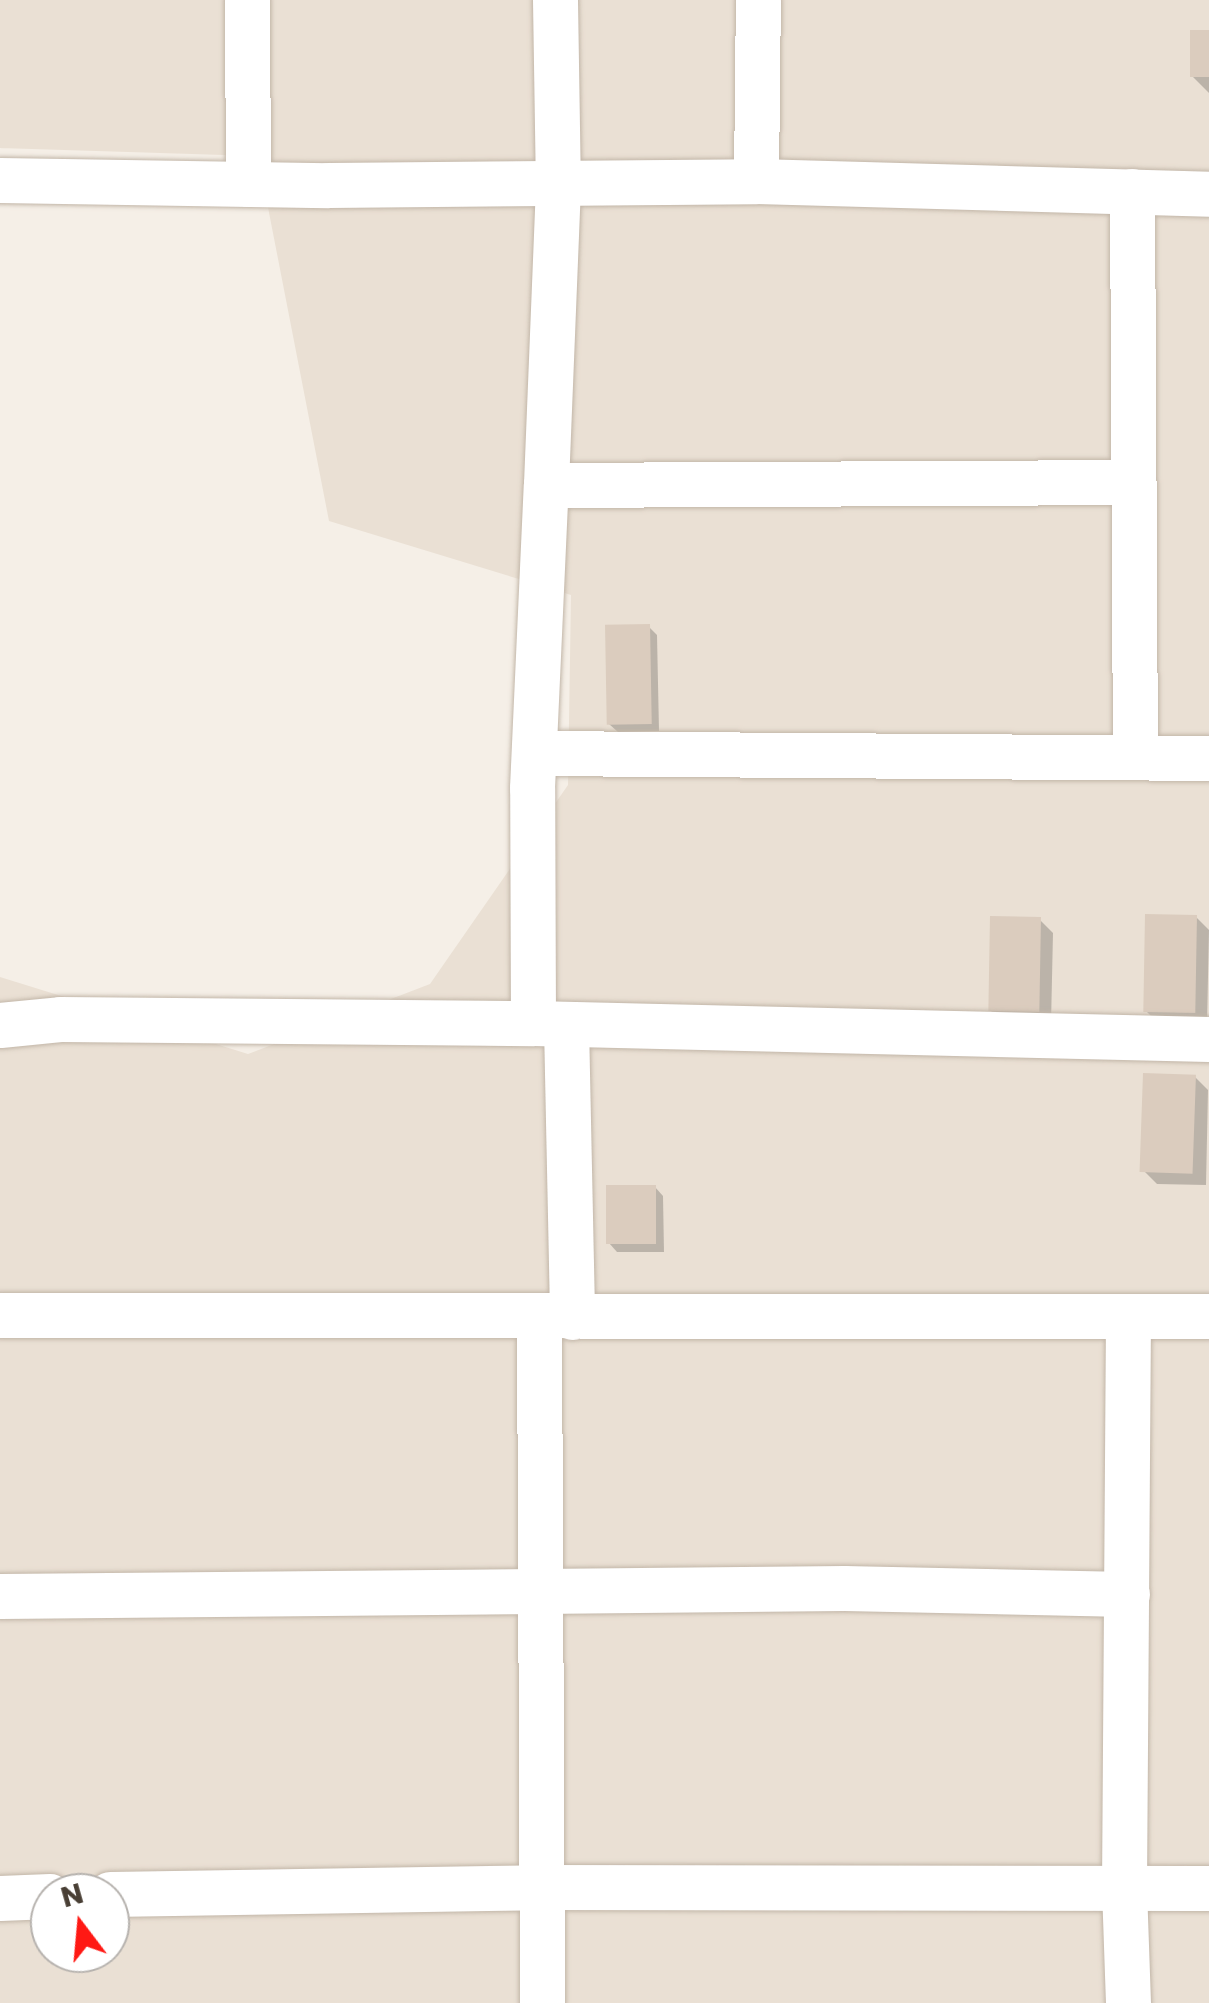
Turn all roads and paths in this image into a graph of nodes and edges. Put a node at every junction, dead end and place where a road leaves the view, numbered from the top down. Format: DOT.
graph roads {
  1 [pos="248,0"];
  2 [pos="555,0"];
  3 [pos="758,0"];
  4 [pos="0,180"];
  5 [pos="756,181"];
  6 [pos="248,184"];
  7 [pos="558,185"];
  8 [pos="1132,191"];
  9 [pos="1209,194"];
  10 [pos="1132,482"];
  11 [pos="546,485"];
  12 [pos="534,753"];
  13 [pos="1135,756"];
  14 [pos="1209,758"];
  15 [pos="550,1024"];
  16 [pos="0,1025"];
  17 [pos="1209,1039"];
  18 [pos="0,1315"];
  19 [pos="1128,1316"];
  20 [pos="1209,1316"];
  21 [pos="555,1317"];
  22 [pos="543,1592"];
  23 [pos="1127,1594"];
  24 [pos="0,1596"];
  25 [pos="541,1887"];
  26 [pos="1124,1888"];
  27 [pos="1209,1888"];
  28 [pos="130,1894"];
  29 [pos="30,1897"];
  30 [pos="0,1898"];
  31 [pos="542,2003"];
  32 [pos="1128,2003"];
  1 -- 6 [label="street"];
  2 -- 7 [label="street"];
  3 -- 5 [label="street"];
  4 -- 6 [label="street"];
  5 -- 7 [label="street"];
  5 -- 8 [label="street"];
  6 -- 7 [label="street"];
  7 -- 11 [label="street"];
  8 -- 9 [label="street"];
  8 -- 10 [label="street"];
  10 -- 11 [label="street"];
  10 -- 13 [label="street"];
  11 -- 12 [label="street"];
  12 -- 13 [label="street"];
  12 -- 15 [label="street"];
  13 -- 14 [label="street"];
  15 -- 16 [label="street"];
  15 -- 17 [label="street"];
  15 -- 21 [label="street"];
  18 -- 21 [label="street"];
  19 -- 20 [label="street"];
  19 -- 21 [label="street"];
  19 -- 23 [label="street"];
  21 -- 22 [label="street"];
  22 -- 23 [label="street"];
  22 -- 24 [label="street"];
  22 -- 25 [label="street"];
  23 -- 26 [label="street"];
  25 -- 26 [label="street"];
  25 -- 28 [label="street"];
  25 -- 31 [label="street"];
  26 -- 27 [label="street"];
  26 -- 32 [label="street"];
  29 -- 30 [label="street"];
}
